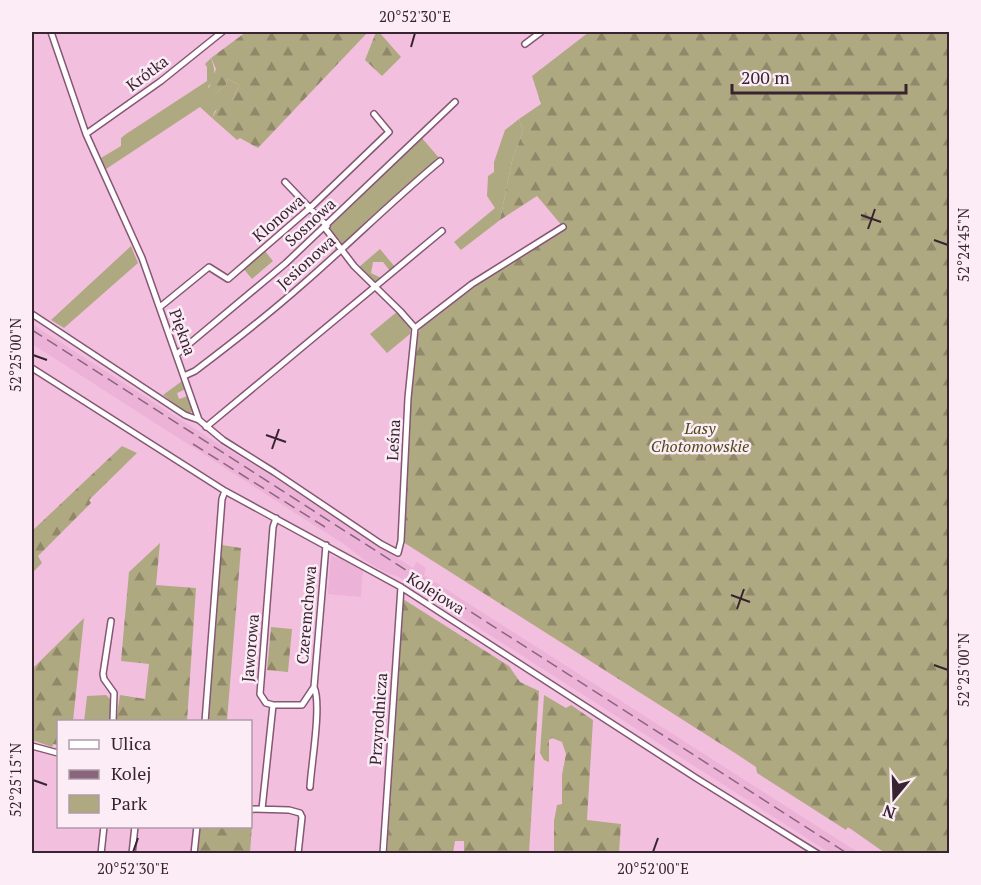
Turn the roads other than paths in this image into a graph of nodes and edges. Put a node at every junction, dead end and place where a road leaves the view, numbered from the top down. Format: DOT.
graph roads {
  1 [pos="51,32"];
  2 [pos="222,32"];
  3 [pos="541,32"];
  4 [pos="525,44"];
  5 [pos="454,102"];
  6 [pos="374,114"];
  7 [pos="86,134"];
  8 [pos="440,161"];
  9 [pos="285,182"];
  10 [pos="310,208"];
  11 [pos="326,227"];
  12 [pos="563,227"];
  13 [pos="442,231"];
  14 [pos="342,249"];
  15 [pos="374,287"];
  16 [pos="160,307"];
  17 [pos="32,314"];
  18 [pos="415,328"];
  19 [pos="177,354"];
  20 [pos="32,368"];
  21 [pos="184,376"];
  22 [pos="199,420"];
  23 [pos="206,427"];
  24 [pos="225,491"];
  25 [pos="276,518"];
  26 [pos="326,546"];
  27 [pos="398,553"];
  28 [pos="400,587"];
  29 [pos="111,621"];
  30 [pos="314,687"];
  31 [pos="273,705"];
  32 [pos="302,705"];
  33 [pos="316,706"];
  34 [pos="113,720"];
  35 [pos="205,720"];
  36 [pos="32,746"];
  37 [pos="57,753"];
  38 [pos="310,787"];
  39 [pos="252,808"];
  40 [pos="262,809"];
  41 [pos="104,828"];
  42 [pos="135,828"];
  43 [pos="197,828"];
  44 [pos="101,854"];
  45 [pos="132,854"];
  46 [pos="194,854"];
  47 [pos="298,854"];
  48 [pos="383,854"];
  49 [pos="818,854"];
  1 -- 7 [label="street, Piękna"];
  2 -- 7 [label="street, Krótka"];
  3 -- 4 [label="street"];
  5 -- 11 [label="street, Sosnowa"];
  6 -- 10 [label="street, Klonowa"];
  7 -- 16 [label="street, Piękna"];
  8 -- 14 [label="street, Jesionowa"];
  9 -- 10 [label="street"];
  10 -- 11 [label="street"];
  10 -- 16 [label="street, Klonowa"];
  11 -- 14 [label="street"];
  11 -- 19 [label="street, Sosnowa"];
  12 -- 18 [label="street"];
  13 -- 15 [label="street"];
  14 -- 15 [label="street"];
  14 -- 21 [label="street, Jesionowa"];
  15 -- 18 [label="street"];
  15 -- 23 [label="street"];
  16 -- 19 [label="street, Piękna"];
  17 -- 22 [label="street"];
  18 -- 27 [label="street, Leśna"];
  19 -- 21 [label="street, Piękna"];
  20 -- 24 [label="street, Kolejowa"];
  21 -- 22 [label="street, Piękna"];
  22 -- 23 [label="street, Piękna"];
  23 -- 27 [label="street, Piękna"];
  24 -- 25 [label="street, Kolejowa"];
  24 -- 35 [label="street"];
  25 -- 26 [label="street, Kolejowa"];
  25 -- 31 [label="street, Jaworowa"];
  26 -- 28 [label="street, Kolejowa"];
  26 -- 30 [label="street, Czeremchowa"];
  28 -- 48 [label="street, Przyrodnicza"];
  28 -- 49 [label="street, Kolejowa"];
  29 -- 34 [label="street"];
  30 -- 32 [label="street, Czeremchowa"];
  30 -- 33 [label="street, Czeremchowa"];
  31 -- 32 [label="street"];
  31 -- 40 [label="street"];
  32 -- 33 [label="street"];
  33 -- 38 [label="street, Czeremchowa"];
  36 -- 37 [label="street"];
  39 -- 40 [label="street"];
  40 -- 47 [label="street"];
  41 -- 44 [label="street"];
  42 -- 45 [label="street"];
  43 -- 46 [label="street"];
}
